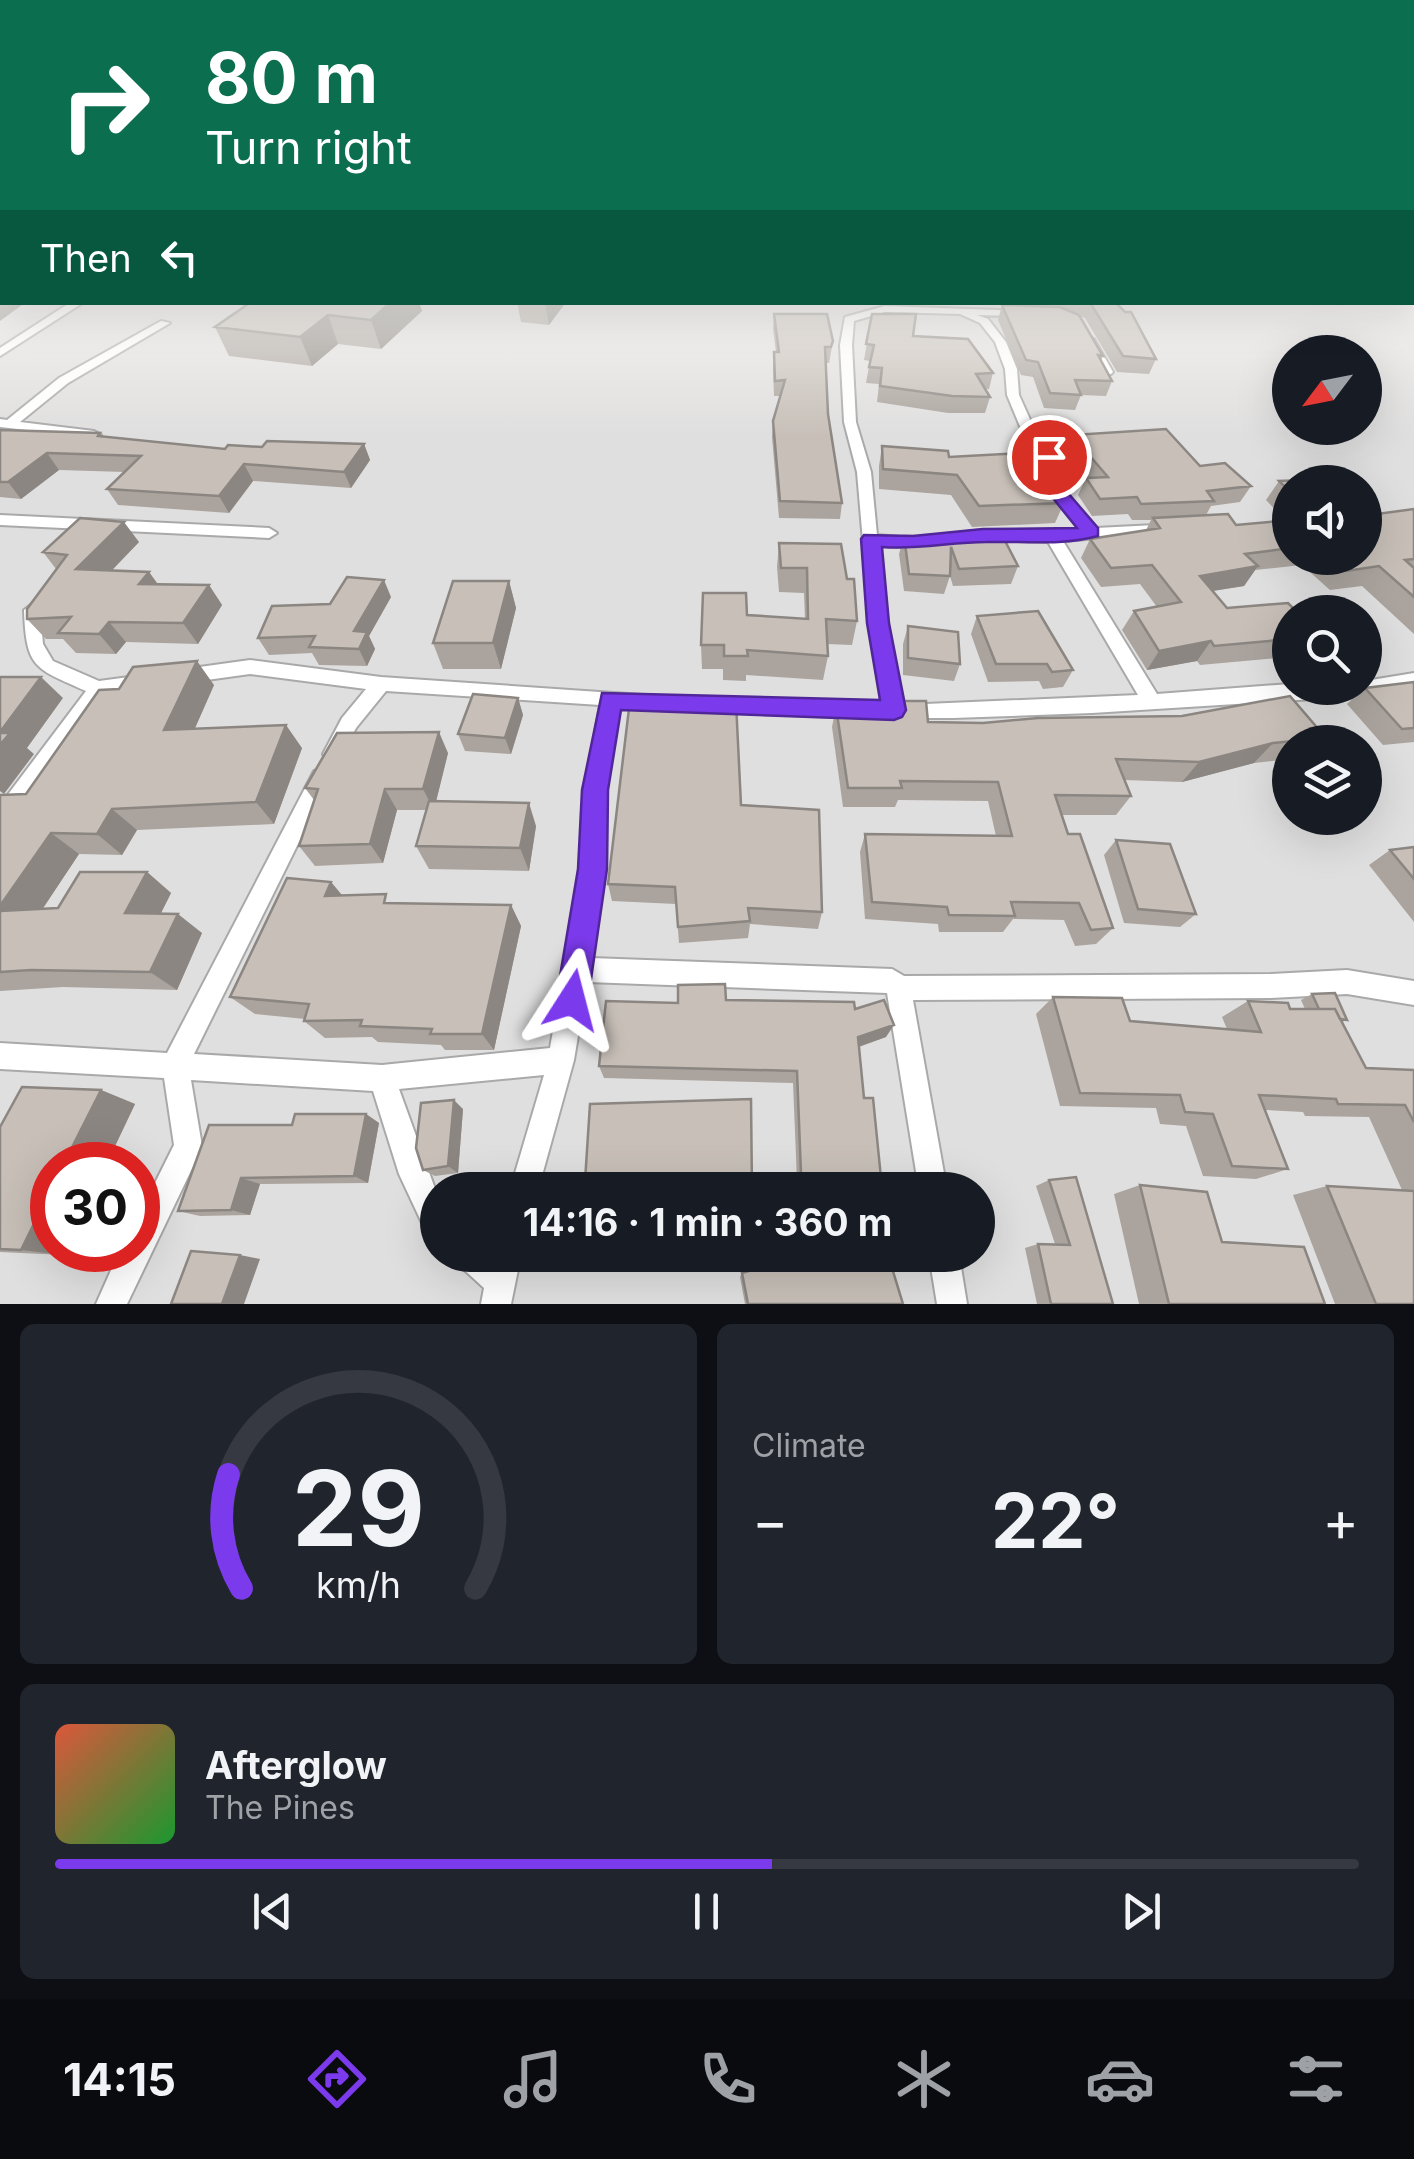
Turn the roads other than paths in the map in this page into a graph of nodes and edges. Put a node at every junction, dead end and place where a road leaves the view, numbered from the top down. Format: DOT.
graph roads {
  1 [pos="61,314"];
  2 [pos="867,314"];
  3 [pos="967,314"];
  4 [pos="165,323"];
  5 [pos="1080,324"];
  6 [pos="0,353"];
  7 [pos="1107,372"];
  8 [pos="5,423"];
  9 [pos="102,436"];
  10 [pos="0,520"];
  11 [pos="1190,526"];
  12 [pos="1091,532"];
  13 [pos="269,534"];
  14 [pos="1053,537"];
  15 [pos="871,539"];
  16 [pos="32,610"];
  17 [pos="1414,680"];
  18 [pos="381,684"];
  19 [pos="98,688"];
  20 [pos="610,700"];
  21 [pos="1152,702"];
  22 [pos="894,710"];
  23 [pos="0,822"];
  24 [pos="577,970"];
  25 [pos="899,988"];
  26 [pos="1414,993"];
  27 [pos="0,1056"];
  28 [pos="561,1060"];
  29 [pos="175,1065"];
  30 [pos="382,1078"];
  31 [pos="529,1172"];
  32 [pos="930,1172"];
  33 [pos="420,1190"];
  34 [pos="160,1203"];
  35 [pos="126,1272"];
  36 [pos="947,1272"];
  37 [pos="111,1304"];
  38 [pos="952,1304"];
  1 -- 6 [label="street"];
  2 -- 15 [label="street"];
  3 -- 12 [label="street"];
  4 -- 8 [label="street"];
  5 -- 7 [label="street"];
  8 -- 9 [label="street"];
  10 -- 13 [label="street"];
  11 -- 12 [label="street"];
  12 -- 14 [label="street"];
  14 -- 15 [label="street"];
  14 -- 21 [label="street"];
  15 -- 22 [label="street"];
  16 -- 19 [label="street"];
  17 -- 21 [label="street"];
  18 -- 19 [label="street"];
  18 -- 20 [label="street"];
  18 -- 29 [label="street"];
  19 -- 23 [label="street"];
  20 -- 22 [label="street"];
  20 -- 24 [label="street"];
  21 -- 22 [label="street"];
  24 -- 25 [label="street"];
  24 -- 28 [label="street"];
  25 -- 26 [label="street"];
  25 -- 32 [label="street"];
  27 -- 29 [label="street"];
  28 -- 30 [label="street"];
  28 -- 31 [label="street"];
  29 -- 30 [label="street"];
  29 -- 34 [label="street"];
  30 -- 33 [label="street"];
  35 -- 37 [label="street"];
  36 -- 38 [label="street"];
}
